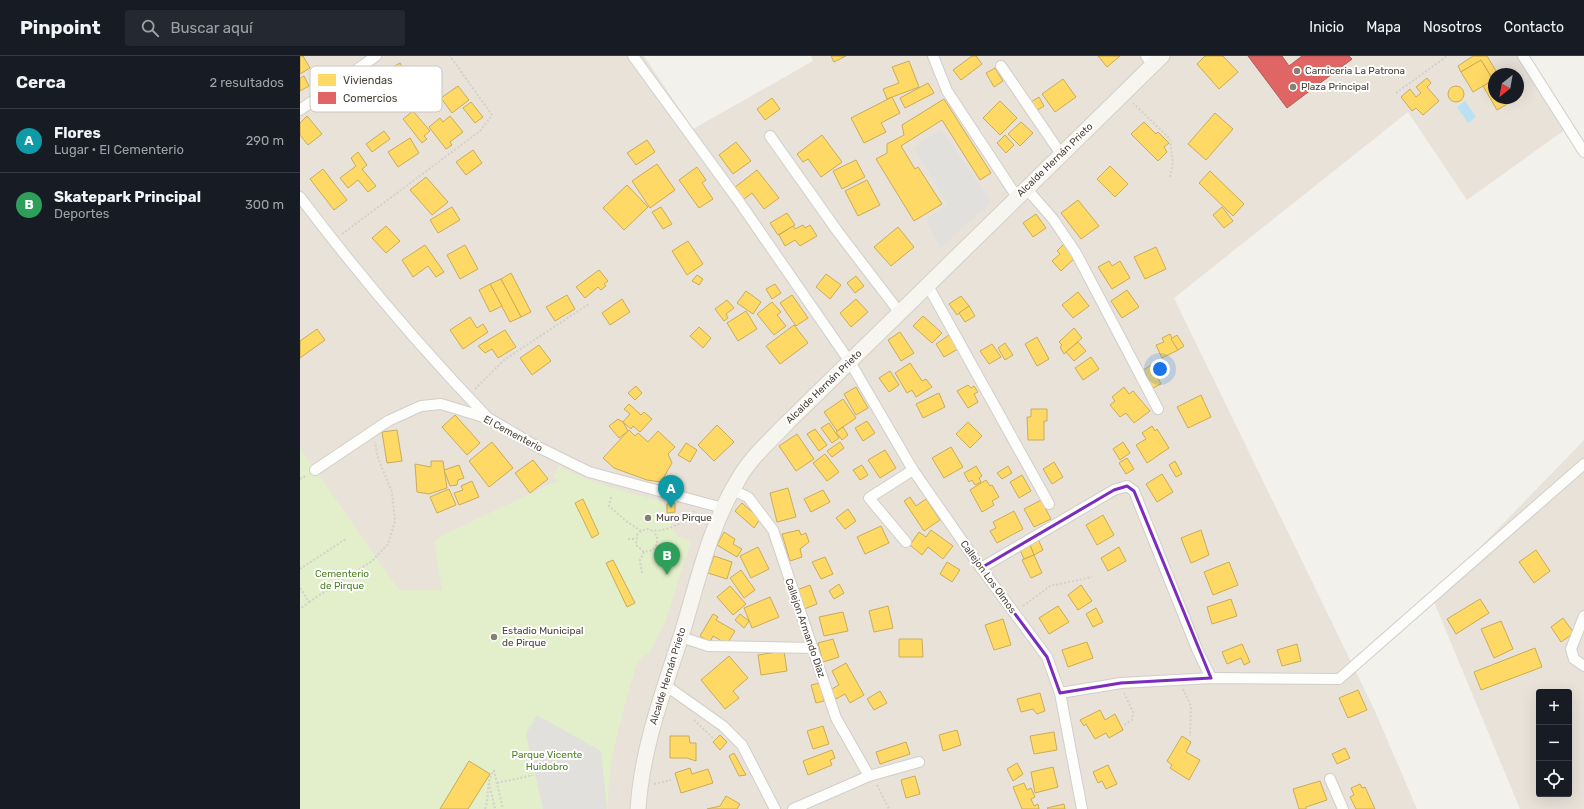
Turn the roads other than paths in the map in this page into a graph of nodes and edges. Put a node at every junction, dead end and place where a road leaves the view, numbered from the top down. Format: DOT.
graph roads {
  1 [pos="376,56"];
  2 [pos="633,56"];
  3 [pos="933,56"];
  4 [pos="1523,56"];
  5 [pos="1154,59"];
  6 [pos="362,66"];
  7 [pos="1001,66"];
  8 [pos="310,103"];
  9 [pos="300,110"];
  10 [pos="770,136"];
  11 [pos="1584,152"];
  12 [pos="1061,154"];
  13 [pos="1021,193"];
  14 [pos="300,196"];
  15 [pos="928,286"];
  16 [pos="900,313"];
  17 [pos="850,362"];
  18 [pos="1158,409"];
  19 [pos="490,419"];
  20 [pos="1584,464"];
  21 [pos="315,470"];
  22 [pos="913,470"];
  23 [pos="732,490"];
  24 [pos="1049,504"];
  25 [pos="723,508"];
  26 [pos="906,542"];
  27 [pos="981,568"];
  28 [pos="1584,616"];
  29 [pos="681,637"];
  30 [pos="812,648"];
  31 [pos="1584,666"];
  32 [pos="1211,678"];
  33 [pos="665,685"];
  34 [pos="1060,693"];
  35 [pos="919,762"];
  36 [pos="867,777"];
  37 [pos="1330,779"];
  38 [pos="638,809"];
  39 [pos="775,809"];
  40 [pos="793,809"];
  41 [pos="1082,809"];
  42 [pos="1343,809"];
  1 -- 6 [label="street"];
  2 -- 17 [label="street, Callejon Los Olmos"];
  3 -- 13 [label="street"];
  4 -- 11 [label="street"];
  5 -- 12 [label="main road, Alcalde Hernán Prieto"];
  7 -- 12 [label="street"];
  8 -- 9 [label="street"];
  10 -- 16 [label="street"];
  12 -- 13 [label="main road, Alcalde Hernán Prieto"];
  13 -- 15 [label="main road, Alcalde Hernán Prieto"];
  13 -- 18 [label="street"];
  14 -- 19 [label="street"];
  15 -- 16 [label="main road, Alcalde Hernán Prieto"];
  15 -- 24 [label="street"];
  16 -- 17 [label="main road, Alcalde Hernán Prieto"];
  17 -- 22 [label="street, Callejon Los Olmos"];
  17 -- 23 [label="main road, Alcalde Hernán Prieto"];
  19 -- 21 [label="street, El Cementerio"];
  19 -- 25 [label="street, El Cementerio"];
  20 -- 32 [label="street"];
  22 -- 26 [label="street"];
  22 -- 27 [label="street, Callejon Los Olmos"];
  23 -- 25 [label="main road, Alcalde Hernán Prieto"];
  23 -- 30 [label="street, Callejon Armando Diaz"];
  25 -- 29 [label="main road, Alcalde Hernán Prieto"];
  27 -- 32 [label="street"];
  27 -- 34 [label="street, Callejon Los Olmos"];
  28 -- 31 [label="street"];
  29 -- 30 [label="street"];
  29 -- 33 [label="main road, Alcalde Hernán Prieto"];
  30 -- 36 [label="street, Callejon Armando Diaz"];
  32 -- 34 [label="street"];
  33 -- 38 [label="main road, Alcalde Hernán Prieto"];
  33 -- 39 [label="street"];
  34 -- 41 [label="street, Callejon Los Olmos"];
  35 -- 36 [label="street"];
  36 -- 40 [label="street"];
  37 -- 42 [label="street"];
}
